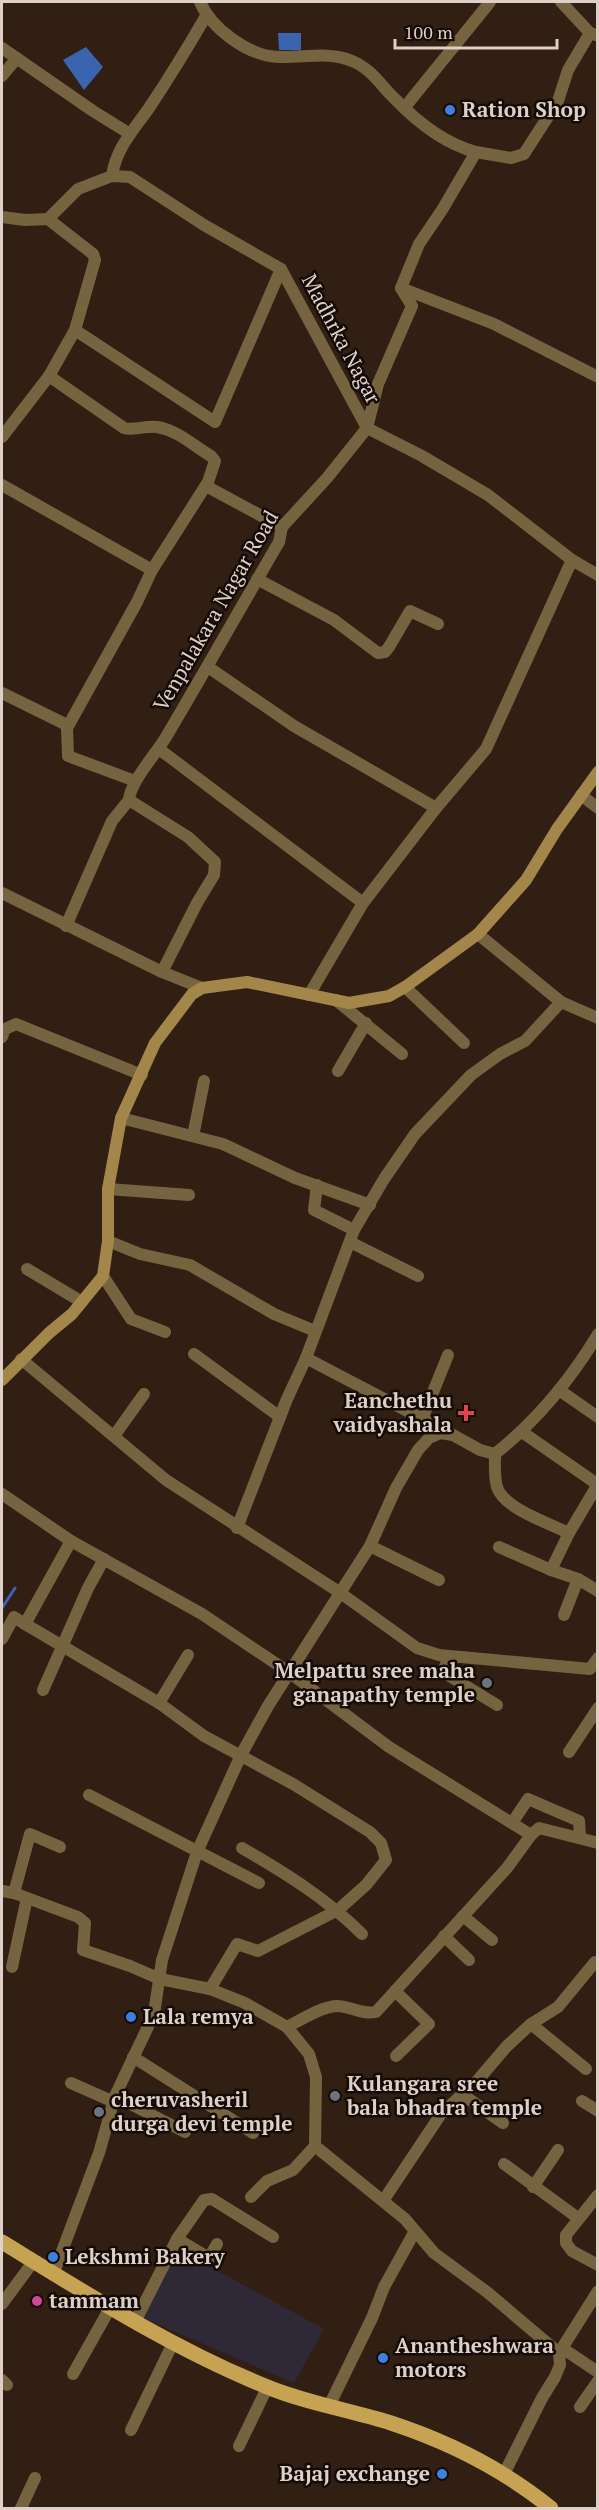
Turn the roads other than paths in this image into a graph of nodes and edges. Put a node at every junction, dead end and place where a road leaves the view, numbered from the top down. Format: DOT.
graph roads {
  1 [pos="200,2"];
  2 [pos="490,2"];
  3 [pos="561,2"];
  4 [pos="206,16"];
  5 [pos="594,34"];
  6 [pos="2,48"];
  7 [pos="17,58"];
  8 [pos="2,76"];
  9 [pos="405,107"];
  10 [pos="130,134"];
  11 [pos="474,152"];
  12 [pos="112,176"];
  13 [pos="2,217"];
  14 [pos="48,219"];
  15 [pos="281,269"];
  16 [pos="402,288"];
  17 [pos="75,330"];
  18 [pos="49,376"];
  19 [pos="597,377"];
  20 [pos="367,428"];
  21 [pos="2,437"];
  22 [pos="2,484"];
  23 [pos="206,486"];
  24 [pos="282,527"];
  25 [pos="572,560"];
  26 [pos="152,570"];
  27 [pos="597,575"];
  28 [pos="257,579"];
  29 [pos="438,624"];
  30 [pos="208,668"];
  31 [pos="2,693"];
  32 [pos="67,728"];
  33 [pos="159,748"];
  34 [pos="597,772"];
  35 [pos="135,781"];
  36 [pos="581,795"];
  37 [pos="129,800"];
  38 [pos="436,808"];
  39 [pos="597,808"];
  40 [pos="2,893"];
  41 [pos="363,903"];
  42 [pos="66,926"];
  43 [pos="478,934"];
  44 [pos="162,972"];
  45 [pos="405,987"];
  46 [pos="202,988"];
  47 [pos="309,995"];
  48 [pos="336,1000"];
  49 [pos="561,1002"];
  50 [pos="597,1018"];
  51 [pos="366,1023"];
  52 [pos="2,1037"];
  53 [pos="464,1043"];
  54 [pos="402,1054"];
  55 [pos="338,1071"];
  56 [pos="142,1075"];
  57 [pos="204,1081"];
  58 [pos="121,1118"];
  59 [pos="193,1136"];
  60 [pos="317,1185"];
  61 [pos="108,1189"];
  62 [pos="189,1196"];
  63 [pos="370,1205"];
  64 [pos="352,1236"];
  65 [pos="108,1241"];
  66 [pos="27,1269"];
  67 [pos="103,1276"];
  68 [pos="418,1276"];
  69 [pos="82,1302"];
  70 [pos="315,1331"];
  71 [pos="165,1332"];
  72 [pos="597,1334"];
  73 [pos="594,1348"];
  74 [pos="194,1354"];
  75 [pos="448,1355"];
  76 [pos="306,1358"];
  77 [pos="21,1359"];
  78 [pos="2,1380"];
  79 [pos="559,1390"];
  80 [pos="144,1394"];
  81 [pos="280,1417"];
  82 [pos="423,1417"];
  83 [pos="597,1417"];
  84 [pos="522,1432"];
  85 [pos="453,1435"];
  86 [pos="114,1436"];
  87 [pos="495,1454"];
  88 [pos="597,1484"];
  89 [pos="2,1494"];
  90 [pos="237,1528"];
  91 [pos="569,1533"];
  92 [pos="71,1541"];
  93 [pos="369,1546"];
  94 [pos="500,1547"];
  95 [pos="104,1559"];
  96 [pos="551,1570"];
  97 [pos="578,1579"];
  98 [pos="438,1580"];
  99 [pos="597,1591"];
  100 [pos="339,1592"];
  101 [pos="564,1615"];
  102 [pos="25,1624"];
  103 [pos="2,1639"];
  104 [pos="62,1645"];
  105 [pos="188,1655"];
  106 [pos="449,1656"];
  107 [pos="597,1658"];
  108 [pos="594,1671"];
  109 [pos="290,1673"];
  110 [pos="43,1690"];
  111 [pos="159,1703"];
  112 [pos="497,1705"];
  113 [pos="597,1708"];
  114 [pos="569,1752"];
  115 [pos="241,1755"];
  116 [pos="89,1795"];
  117 [pos="512,1823"];
  118 [pos="531,1834"];
  119 [pos="580,1837"];
  120 [pos="597,1843"];
  121 [pos="60,1847"];
  122 [pos="242,1848"];
  123 [pos="197,1852"];
  124 [pos="259,1883"];
  125 [pos="8,1892"];
  126 [pos="27,1898"];
  127 [pos="338,1910"];
  128 [pos="463,1916"];
  129 [pos="362,1934"];
  130 [pos="444,1936"];
  131 [pos="492,1940"];
  132 [pos="469,1960"];
  133 [pos="597,1961"];
  134 [pos="12,1967"];
  135 [pos="160,1979"];
  136 [pos="210,1989"];
  137 [pos="394,1991"];
  138 [pos="531,2024"];
  139 [pos="287,2027"];
  140 [pos="396,2056"];
  141 [pos="133,2057"];
  142 [pos="586,2069"];
  143 [pos="71,2083"];
  144 [pos="463,2095"];
  145 [pos="115,2099"];
  146 [pos="582,2101"];
  147 [pos="597,2111"];
  148 [pos="503,2123"];
  149 [pos="185,2132"];
  150 [pos="253,2133"];
  151 [pos="315,2146"];
  152 [pos="558,2150"];
  153 [pos="504,2164"];
  154 [pos="533,2187"];
  155 [pos="597,2195"];
  156 [pos="251,2197"];
  157 [pos="382,2201"];
  158 [pos="578,2218"];
  159 [pos="416,2231"];
  160 [pos="273,2237"];
  161 [pos="177,2239"];
  162 [pos="2,2242"];
  163 [pos="217,2244"];
  164 [pos="33,2262"];
  165 [pos="597,2265"];
  166 [pos="53,2275"];
  167 [pos="596,2299"];
  168 [pos="2,2304"];
  169 [pos="110,2308"];
  170 [pos="135,2322"];
  171 [pos="173,2343"];
  172 [pos="561,2350"];
  173 [pos="597,2372"];
  174 [pos="73,2374"];
  175 [pos="597,2381"];
  176 [pos="267,2388"];
  177 [pos="329,2406"];
  178 [pos="580,2407"];
  179 [pos="131,2430"];
  180 [pos="239,2446"];
  181 [pos="504,2474"];
  182 [pos="35,2478"];
  183 [pos="21,2508"];
  184 [pos="551,2508"];
  1 -- 4 [label="street"];
  2 -- 9 [label="street"];
  3 -- 5 [label="street"];
  4 -- 9 [label="street"];
  4 -- 10 [label="street"];
  5 -- 11 [label="street"];
  6 -- 7 [label="street"];
  7 -- 8 [label="street"];
  7 -- 10 [label="street"];
  9 -- 11 [label="street"];
  10 -- 12 [label="street"];
  11 -- 16 [label="street"];
  12 -- 14 [label="street"];
  12 -- 15 [label="street, Madhrka Nagar"];
  13 -- 14 [label="street"];
  14 -- 17 [label="street"];
  15 -- 17 [label="street"];
  15 -- 20 [label="street, Madhrka Nagar"];
  16 -- 19 [label="street"];
  16 -- 20 [label="street, Venpalakara Nagar Road"];
  17 -- 18 [label="street"];
  18 -- 21 [label="street"];
  18 -- 23 [label="street"];
  20 -- 24 [label="street, Venpalakara Nagar Road"];
  20 -- 25 [label="street, Madhrka Nagar"];
  22 -- 26 [label="street"];
  23 -- 24 [label="street"];
  23 -- 26 [label="street"];
  24 -- 28 [label="street, Venpalakara Nagar Road"];
  25 -- 27 [label="street, Madhrka Nagar"];
  25 -- 38 [label="street"];
  26 -- 32 [label="street"];
  28 -- 29 [label="street"];
  28 -- 30 [label="street, Venpalakara Nagar Road"];
  30 -- 33 [label="street, Venpalakara Nagar Road"];
  30 -- 38 [label="street"];
  31 -- 32 [label="street"];
  32 -- 35 [label="street"];
  33 -- 35 [label="street, Venpalakara Nagar Road"];
  33 -- 41 [label="street"];
  34 -- 36 [label="main road"];
  35 -- 37 [label="street"];
  36 -- 39 [label="street"];
  36 -- 43 [label="main road"];
  37 -- 42 [label="street"];
  37 -- 44 [label="street"];
  38 -- 41 [label="street"];
  40 -- 42 [label="street"];
  41 -- 47 [label="street"];
  42 -- 44 [label="street"];
  43 -- 45 [label="main road"];
  43 -- 49 [label="street"];
  44 -- 46 [label="street"];
  45 -- 48 [label="main road"];
  45 -- 53 [label="street"];
  46 -- 47 [label="main road"];
  46 -- 56 [label="main road"];
  47 -- 48 [label="main road"];
  48 -- 51 [label="street"];
  49 -- 50 [label="street"];
  49 -- 63 [label="street"];
  51 -- 54 [label="street"];
  51 -- 55 [label="street"];
  52 -- 56 [label="street"];
  56 -- 58 [label="main road"];
  57 -- 59 [label="street"];
  58 -- 59 [label="street"];
  58 -- 61 [label="main road"];
  59 -- 60 [label="street"];
  60 -- 63 [label="street"];
  60 -- 64 [label="street"];
  61 -- 62 [label="street"];
  61 -- 65 [label="main road"];
  63 -- 64 [label="street"];
  64 -- 68 [label="street"];
  64 -- 70 [label="street"];
  65 -- 67 [label="main road"];
  65 -- 70 [label="street"];
  66 -- 69 [label="street"];
  67 -- 69 [label="main road"];
  67 -- 71 [label="street"];
  69 -- 77 [label="main road"];
  70 -- 76 [label="street"];
  72 -- 73 [label="street"];
  73 -- 79 [label="street"];
  74 -- 81 [label="street"];
  75 -- 82 [label="street"];
  76 -- 81 [label="street"];
  76 -- 82 [label="street"];
  77 -- 78 [label="main road"];
  77 -- 86 [label="street"];
  79 -- 83 [label="street"];
  79 -- 84 [label="street"];
  80 -- 86 [label="street"];
  81 -- 90 [label="street"];
  82 -- 85 [label="street"];
  84 -- 87 [label="street"];
  84 -- 88 [label="street"];
  85 -- 87 [label="street"];
  85 -- 93 [label="street"];
  86 -- 90 [label="street"];
  87 -- 91 [label="street"];
  88 -- 91 [label="street"];
  89 -- 92 [label="street"];
  90 -- 100 [label="street"];
  91 -- 96 [label="street"];
  92 -- 95 [label="street"];
  92 -- 102 [label="street"];
  93 -- 98 [label="street"];
  93 -- 100 [label="street"];
  94 -- 96 [label="street"];
  95 -- 104 [label="street"];
  95 -- 109 [label="street"];
  96 -- 97 [label="street"];
  97 -- 99 [label="street"];
  97 -- 101 [label="street"];
  100 -- 106 [label="street"];
  100 -- 109 [label="street"];
  102 -- 103 [label="street"];
  102 -- 104 [label="street"];
  104 -- 110 [label="street"];
  104 -- 111 [label="street"];
  105 -- 111 [label="street"];
  106 -- 108 [label="street"];
  106 -- 112 [label="street"];
  107 -- 108 [label="street"];
  109 -- 115 [label="street"];
  109 -- 117 [label="street"];
  111 -- 115 [label="street"];
  113 -- 114 [label="street"];
  115 -- 123 [label="street"];
  115 -- 127 [label="street"];
  116 -- 123 [label="street"];
  117 -- 118 [label="street"];
  117 -- 119 [label="street"];
  118 -- 119 [label="street"];
  118 -- 128 [label="street"];
  119 -- 120 [label="street"];
  121 -- 125 [label="street"];
  122 -- 127 [label="street"];
  123 -- 124 [label="street"];
  123 -- 135 [label="street"];
  125 -- 126 [label="street"];
  126 -- 134 [label="street"];
  126 -- 135 [label="street"];
  127 -- 129 [label="street"];
  127 -- 136 [label="street"];
  128 -- 130 [label="street"];
  128 -- 131 [label="street"];
  130 -- 132 [label="street"];
  130 -- 137 [label="street"];
  133 -- 138 [label="street"];
  135 -- 136 [label="street"];
  135 -- 141 [label="street"];
  136 -- 139 [label="street"];
  137 -- 139 [label="street"];
  137 -- 140 [label="street"];
  138 -- 142 [label="street"];
  138 -- 144 [label="street"];
  139 -- 151 [label="street"];
  141 -- 145 [label="street"];
  141 -- 150 [label="street"];
  143 -- 145 [label="street"];
  144 -- 148 [label="street"];
  144 -- 157 [label="street"];
  145 -- 149 [label="street"];
  145 -- 166 [label="street"];
  146 -- 147 [label="street"];
  151 -- 156 [label="street"];
  151 -- 157 [label="street"];
  152 -- 154 [label="street"];
  153 -- 154 [label="street"];
  154 -- 158 [label="street"];
  155 -- 158 [label="street"];
  157 -- 159 [label="street"];
  158 -- 165 [label="street"];
  159 -- 172 [label="street"];
  159 -- 177 [label="street"];
  160 -- 161 [label="street"];
  161 -- 163 [label="street"];
  161 -- 170 [label="street"];
  162 -- 164 [label="main road"];
  164 -- 166 [label="main road"];
  164 -- 168 [label="street"];
  166 -- 169 [label="main road"];
  167 -- 172 [label="street"];
  169 -- 170 [label="main road"];
  169 -- 174 [label="street"];
  170 -- 171 [label="main road"];
  171 -- 176 [label="main road"];
  171 -- 179 [label="street"];
  172 -- 173 [label="street"];
  172 -- 181 [label="street"];
  175 -- 178 [label="street"];
  176 -- 177 [label="main road"];
  176 -- 180 [label="street"];
  177 -- 181 [label="main road"];
  181 -- 184 [label="main road"];
  182 -- 183 [label="street"];
}
